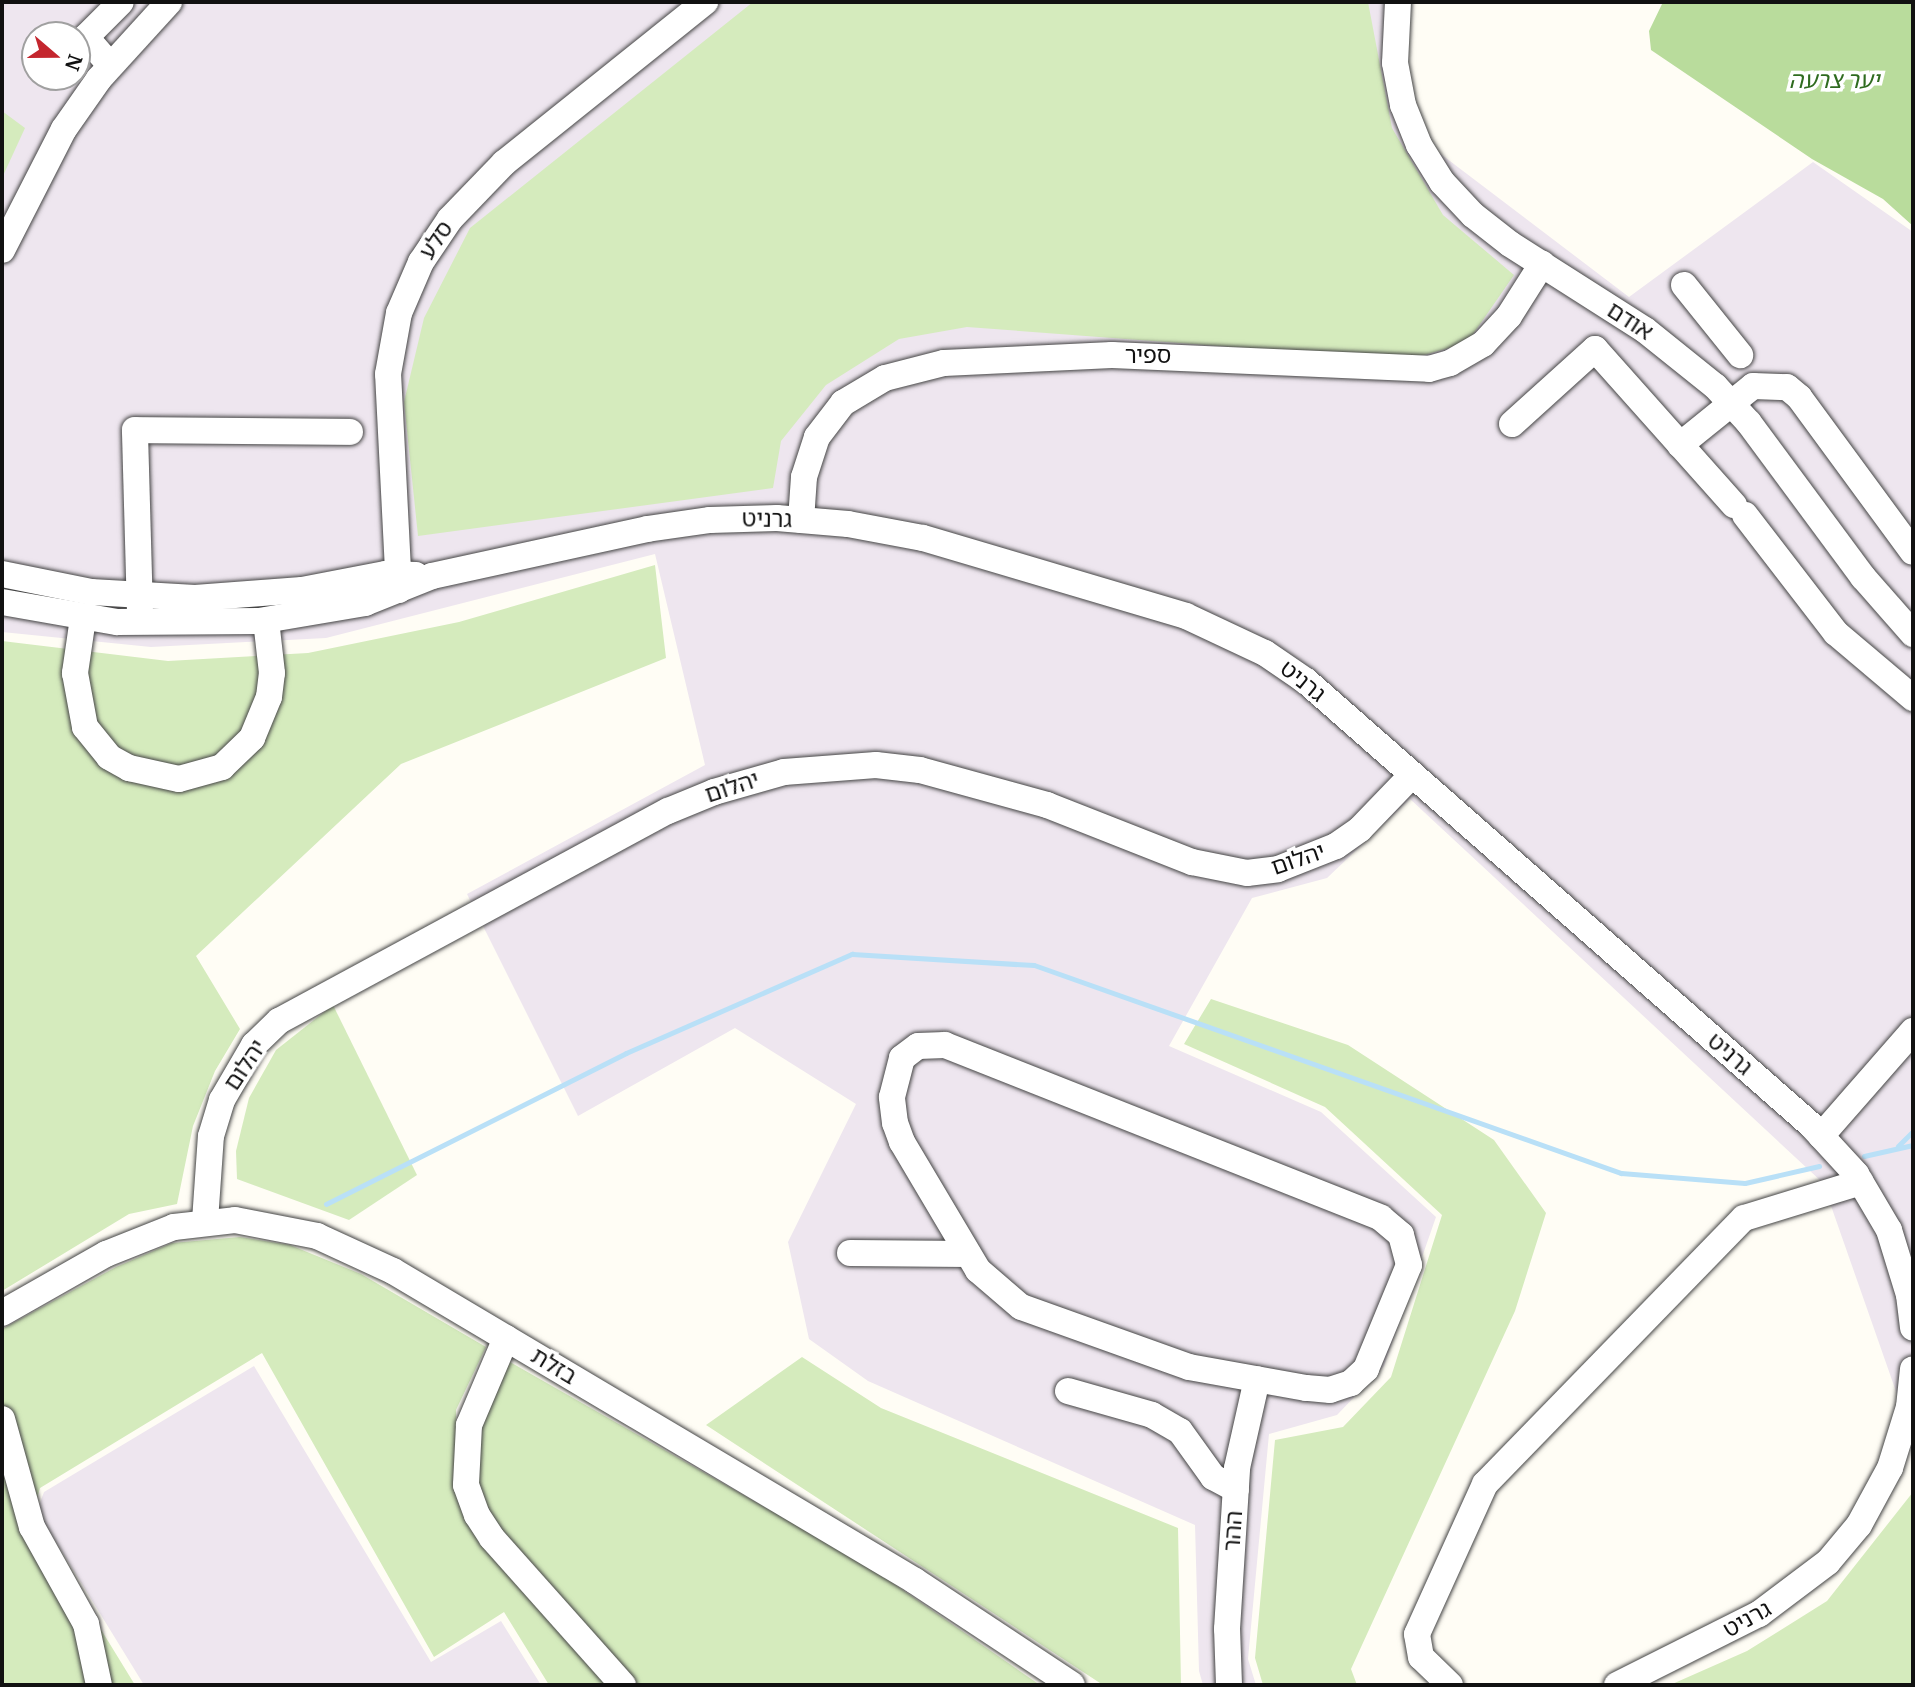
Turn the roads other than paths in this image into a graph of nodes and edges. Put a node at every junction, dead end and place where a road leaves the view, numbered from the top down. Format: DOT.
graph roads {
  1 [pos="121,2"];
  2 [pos="169,2"];
  3 [pos="705,2"];
  4 [pos="1398,2"];
  5 [pos="110,65"];
  6 [pos="2,250"];
  7 [pos="1542,264"];
  8 [pos="1684,285"];
  9 [pos="1720,330"];
  10 [pos="1740,355"];
  11 [pos="1681,356"];
  12 [pos="1730,401"];
  13 [pos="1512,424"];
  14 [pos="350,432"];
  15 [pos="1680,445"];
  16 [pos="801,520"];
  17 [pos="1913,552"];
  18 [pos="2,574"];
  19 [pos="399,582"];
  20 [pos="139,596"];
  21 [pos="2,603"];
  22 [pos="83,618"];
  23 [pos="266,620"];
  24 [pos="141,623"];
  25 [pos="1913,634"];
  26 [pos="1913,698"];
  27 [pos="1412,775"];
  28 [pos="1913,1031"];
  29 [pos="1822,1136"];
  30 [pos="1861,1182"];
  31 [pos="205,1221"];
  32 [pos="850,1253"];
  33 [pos="968,1254"];
  34 [pos="2,1313"];
  35 [pos="1913,1328"];
  36 [pos="506,1338"];
  37 [pos="1913,1369"];
  38 [pos="1257,1379"];
  39 [pos="1069,1391"];
  40 [pos="2,1419"];
  41 [pos="1906,1450"];
  42 [pos="1236,1489"];
  43 [pos="99,1685"];
  44 [pos="623,1685"];
  45 [pos="1072,1685"];
  46 [pos="1229,1685"];
  47 [pos="1450,1685"];
  48 [pos="1617,1685"];
  1 -- 5 [label="street"];
  2 -- 5 [label="street"];
  3 -- 19 [label="street, סלע"];
  4 -- 7 [label="street, אודם"];
  5 -- 6 [label="street"];
  7 -- 11 [label="street, אודם"];
  7 -- 16 [label="street, ספיר"];
  8 -- 9 [label="street"];
  9 -- 10 [label="street"];
  9 -- 11 [label="street"];
  11 -- 12 [label="street, אודם"];
  12 -- 15 [label="street"];
  12 -- 17 [label="street"];
  12 -- 25 [label="street, אודם"];
  13 -- 15 [label="street"];
  14 -- 20 [label="street"];
  15 -- 26 [label="street"];
  16 -- 19 [label="street, גרניט"];
  16 -- 27 [label="street, גרניט"];
  18 -- 20 [label="street"];
  19 -- 20 [label="street"];
  19 -- 23 [label="street"];
  20 -- 24 [label="street"];
  21 -- 22 [label="street"];
  22 -- 23 [label="street"];
  22 -- 24 [label="street"];
  23 -- 24 [label="street"];
  27 -- 29 [label="street, גרניט"];
  27 -- 31 [label="street, יהלום"];
  28 -- 29 [label="street"];
  29 -- 30 [label="street, גרניט"];
  30 -- 35 [label="street, גרניט"];
  30 -- 47 [label="street"];
  31 -- 34 [label="street, בזלת"];
  31 -- 36 [label="street, בזלת"];
  32 -- 33 [label="street"];
  33 -- 38 [label="street"];
  33 -- 38 [label="street"];
  36 -- 44 [label="street"];
  36 -- 45 [label="street, בזלת"];
  37 -- 41 [label="street, גרניט"];
  38 -- 42 [label="street, ההר"];
  39 -- 42 [label="street"];
  40 -- 43 [label="street"];
  41 -- 48 [label="street, גרניט"];
  42 -- 46 [label="street, ההר"];
}
